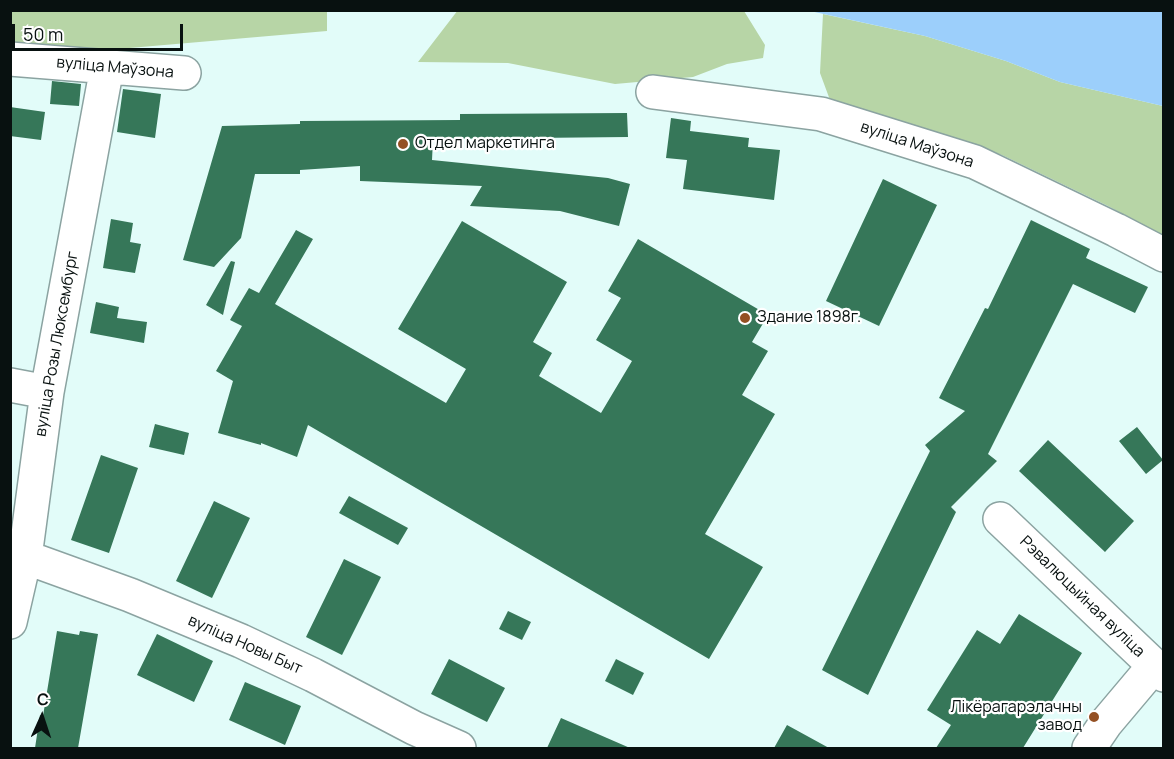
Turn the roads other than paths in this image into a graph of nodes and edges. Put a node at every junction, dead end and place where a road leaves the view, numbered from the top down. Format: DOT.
graph roads {
  1 [pos="10,59"];
  2 [pos="107,67"];
  3 [pos="184,73"];
  4 [pos="653,92"];
  5 [pos="1164,255"];
  6 [pos="10,385"];
  7 [pos="47,392"];
  8 [pos="1000,519"];
  9 [pos="18,555"];
  10 [pos="10,622"];
  11 [pos="1159,671"];
  12 [pos="459,748"];
  13 [pos="1089,748"];
  1 -- 2 [label="street, вуліца Маўзона"];
  2 -- 3 [label="street, вуліца Маўзона"];
  2 -- 7 [label="street, вуліца Розы Люксембург"];
  4 -- 5 [label="street, вуліца Маўзона"];
  6 -- 7 [label="street"];
  7 -- 9 [label="street, вуліца Розы Люксембург"];
  8 -- 11 [label="street, Рэвалюцыйная вуліца"];
  9 -- 10 [label="street, вуліца Розы Люксембург"];
  9 -- 12 [label="street, вуліца Новы Быт"];
  11 -- 13 [label="street"];
}
